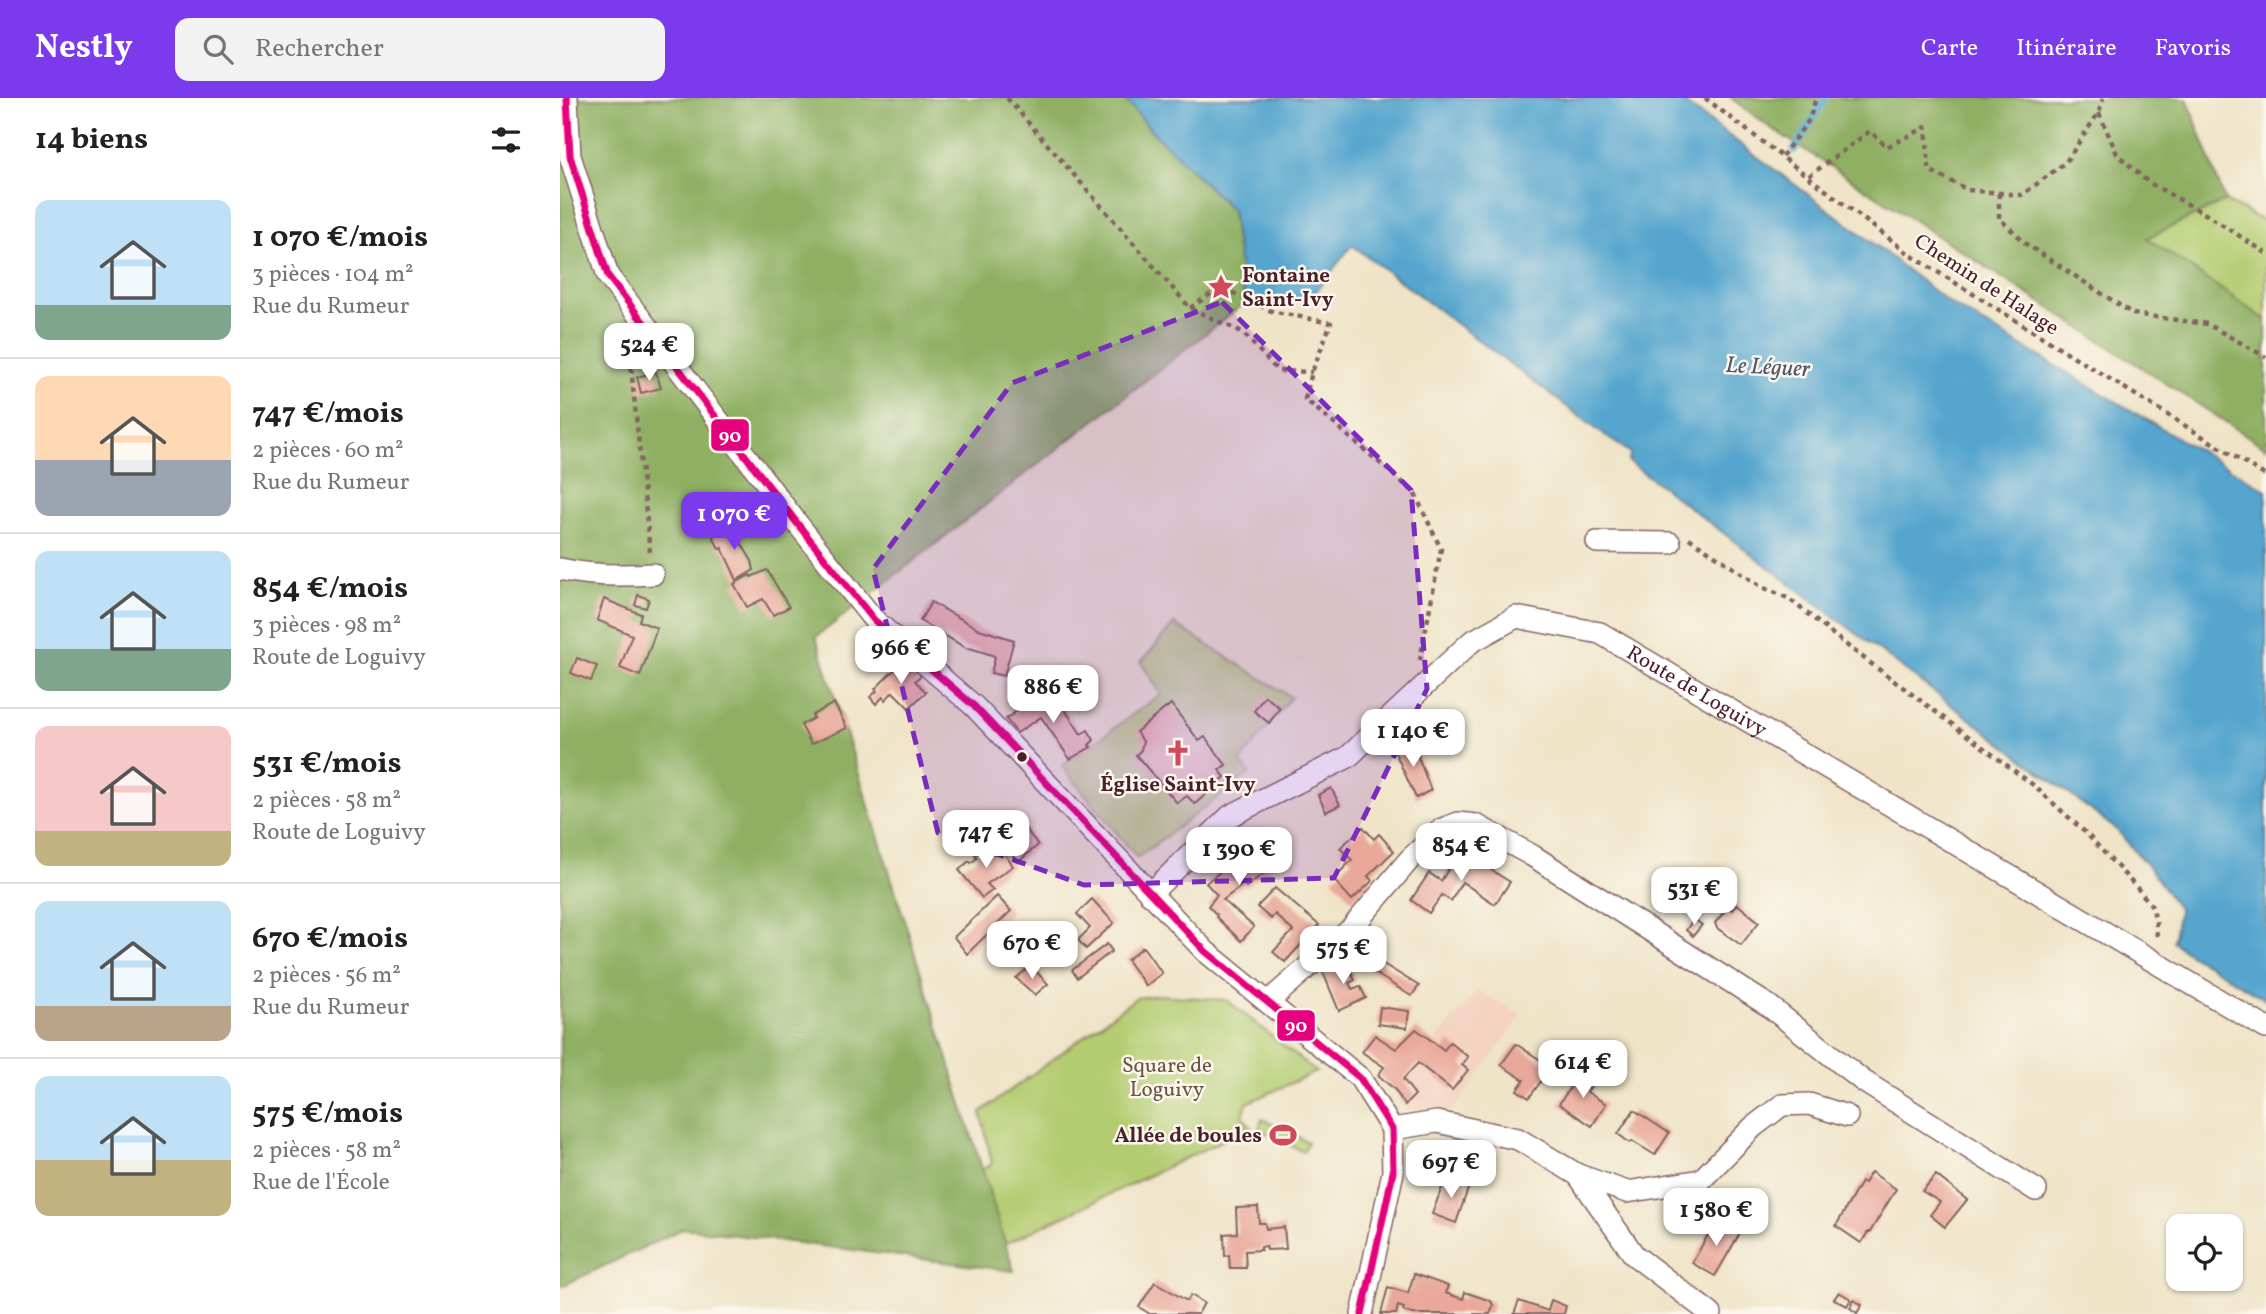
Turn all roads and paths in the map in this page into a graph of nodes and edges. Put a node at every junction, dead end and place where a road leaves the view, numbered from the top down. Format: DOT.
graph roads {
  1 [pos="567,98"];
  2 [pos="1007,98"];
  3 [pos="1705,98"];
  4 [pos="1816,98"];
  5 [pos="2103,98"];
  6 [pos="2099,112"];
  7 [pos="1782,157"];
  8 [pos="1809,176"];
  9 [pos="1999,193"];
  10 [pos="2266,253"];
  11 [pos="624,297"];
  12 [pos="1190,308"];
  13 [pos="2266,357"];
  14 [pos="1312,372"];
  15 [pos="2266,476"];
  16 [pos="1597,542"];
  17 [pos="1670,543"];
  18 [pos="560,569"];
  19 [pos="653,574"];
  20 [pos="1413,695"];
  21 [pos="1150,894"];
  22 [pos="2157,945"];
  23 [pos="1268,1002"];
  24 [pos="2266,1028"];
  25 [pos="1847,1116"];
  26 [pos="1392,1129"];
  27 [pos="1578,1175"];
  28 [pos="2036,1190"];
  29 [pos="1362,1314"];
  30 [pos="1712,1314"];
  1 -- 11 [label="street"];
  2 -- 12 [label="path"];
  3 -- 7 [label="path, Chemin de Halage"];
  4 -- 7 [label="path"];
  5 -- 6 [label="path"];
  6 -- 9 [label="path"];
  6 -- 10 [label="path"];
  7 -- 8 [label="path, Chemin de Halage"];
  8 -- 9 [label="path"];
  8 -- 15 [label="path, Chemin de Halage"];
  9 -- 13 [label="path"];
  11 -- 19 [label="path"];
  11 -- 21 [label="street"];
  12 -- 14 [label="path"];
  12 -- 14 [label="path"];
  14 -- 20 [label="path"];
  16 -- 17 [label="street"];
  17 -- 22 [label="path"];
  18 -- 19 [label="street"];
  20 -- 21 [label="street, Route de Loguivy"];
  20 -- 24 [label="street, Route de Loguivy"];
  21 -- 23 [label="street"];
  23 -- 26 [label="street"];
  23 -- 28 [label="street"];
  25 -- 27 [label="street"];
  26 -- 27 [label="street"];
  26 -- 29 [label="street"];
  27 -- 30 [label="street"];
}
